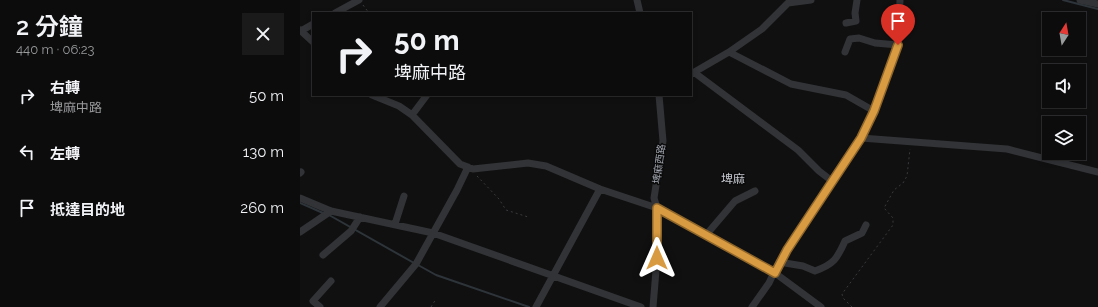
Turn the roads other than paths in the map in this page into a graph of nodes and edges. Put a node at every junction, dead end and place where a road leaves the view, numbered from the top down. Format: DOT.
graph roads {
  1 [pos="359,0"];
  2 [pos="637,0"];
  3 [pos="811,0"];
  4 [pos="857,0"];
  5 [pos="900,0"];
  6 [pos="1080,0"];
  7 [pos="1098,4"];
  8 [pos="337,12"];
  9 [pos="640,12"];
  10 [pos="846,23"];
  11 [pos="312,24"];
  12 [pos="300,30"];
  13 [pos="312,41"];
  14 [pos="898,45"];
  15 [pos="729,52"];
  16 [pos="845,52"];
  17 [pos="693,74"];
  18 [pos="374,96"];
  19 [pos="426,96"];
  20 [pos="659,96"];
  21 [pos="874,111"];
  22 [pos="412,115"];
  23 [pos="861,138"];
  24 [pos="471,168"];
  25 [pos="1098,172"];
  26 [pos="832,181"];
  27 [pos="600,189"];
  28 [pos="755,191"];
  29 [pos="404,196"];
  30 [pos="300,198"];
  31 [pos="657,208"];
  32 [pos="331,211"];
  33 [pos="360,217"];
  34 [pos="395,224"];
  35 [pos="866,226"];
  36 [pos="300,232"];
  37 [pos="433,233"];
  38 [pos="706,235"];
  39 [pos="323,255"];
  40 [pos="780,262"];
  41 [pos="775,273"];
  42 [pos="553,276"];
  43 [pos="331,281"];
  44 [pos="320,307"];
  45 [pos="380,307"];
  46 [pos="536,307"];
  47 [pos="641,307"];
  48 [pos="653,307"];
  49 [pos="752,307"];
  50 [pos="821,307"];
  1 -- 8 [label="street"];
  2 -- 9 [label="street"];
  3 -- 15 [label="street"];
  4 -- 10 [label="street"];
  5 -- 14 [label="street"];
  6 -- 7 [label="street"];
  11 -- 12 [label="street"];
  12 -- 13 [label="street"];
  14 -- 16 [label="street"];
  14 -- 21 [label="street"];
  15 -- 17 [label="street"];
  15 -- 21 [label="street"];
  17 -- 26 [label="street"];
  18 -- 22 [label="street"];
  19 -- 22 [label="street"];
  20 -- 31 [label="street, 埤麻西路"];
  21 -- 23 [label="street"];
  22 -- 24 [label="street"];
  23 -- 25 [label="street"];
  23 -- 26 [label="street"];
  24 -- 27 [label="street"];
  24 -- 37 [label="street"];
  26 -- 40 [label="street"];
  27 -- 31 [label="street"];
  27 -- 42 [label="street"];
  28 -- 38 [label="street"];
  29 -- 34 [label="street"];
  30 -- 32 [label="street"];
  31 -- 38 [label="street"];
  31 -- 48 [label="street, 埤麻西路"];
  32 -- 33 [label="street"];
  32 -- 36 [label="street"];
  33 -- 34 [label="street"];
  33 -- 39 [label="street"];
  34 -- 37 [label="street"];
  35 -- 40 [label="street"];
  37 -- 42 [label="street"];
  37 -- 45 [label="street"];
  38 -- 41 [label="street"];
  40 -- 41 [label="street"];
  41 -- 49 [label="street"];
  41 -- 50 [label="street"];
  42 -- 46 [label="street"];
  42 -- 47 [label="street"];
  43 -- 44 [label="street"];
}
